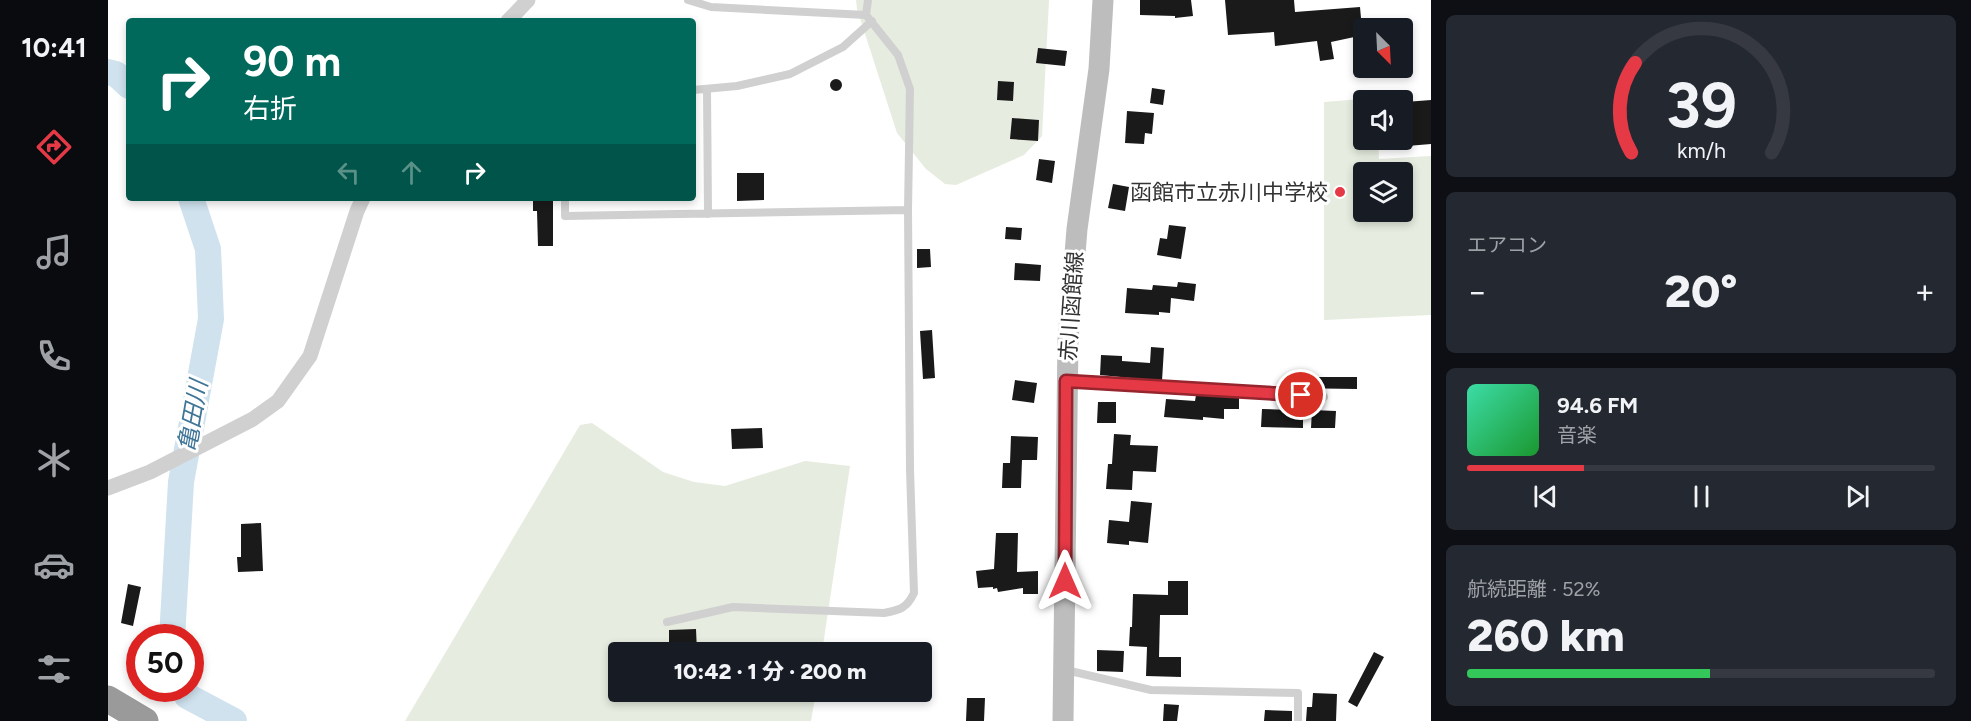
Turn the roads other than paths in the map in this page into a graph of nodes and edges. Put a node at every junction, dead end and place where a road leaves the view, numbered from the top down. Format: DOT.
graph roads {
  1 [pos="528,0"];
  2 [pos="688,0"];
  3 [pos="868,0"];
  4 [pos="1103,0"];
  5 [pos="511,18"];
  6 [pos="869,18"];
  7 [pos="696,90"];
  8 [pos="707,90"];
  9 [pos="362,201"];
  10 [pos="565,201"];
  11 [pos="908,210"];
  12 [pos="708,214"];
  13 [pos="1066,381"];
  14 [pos="1324,397"];
  15 [pos="108,488"];
  16 [pos="667,622"];
  17 [pos="1064,669"];
  18 [pos="108,699"];
  19 [pos="145,721"];
  20 [pos="1063,721"];
  21 [pos="1298,721"];
  1 -- 5 [label="street"];
  2 -- 6 [label="lane"];
  3 -- 6 [label="lane"];
  4 -- 13 [label="main road, 赤川函館線"];
  6 -- 8 [label="lane"];
  6 -- 11 [label="lane"];
  7 -- 8 [label="lane"];
  8 -- 12 [label="lane"];
  9 -- 15 [label="street"];
  10 -- 12 [label="lane"];
  11 -- 12 [label="lane"];
  11 -- 16 [label="lane"];
  13 -- 14 [label="lane"];
  13 -- 17 [label="main road, 赤川函館線"];
  17 -- 20 [label="main road, 赤川函館線"];
  17 -- 21 [label="lane"];
  18 -- 19 [label="highway"];
}
